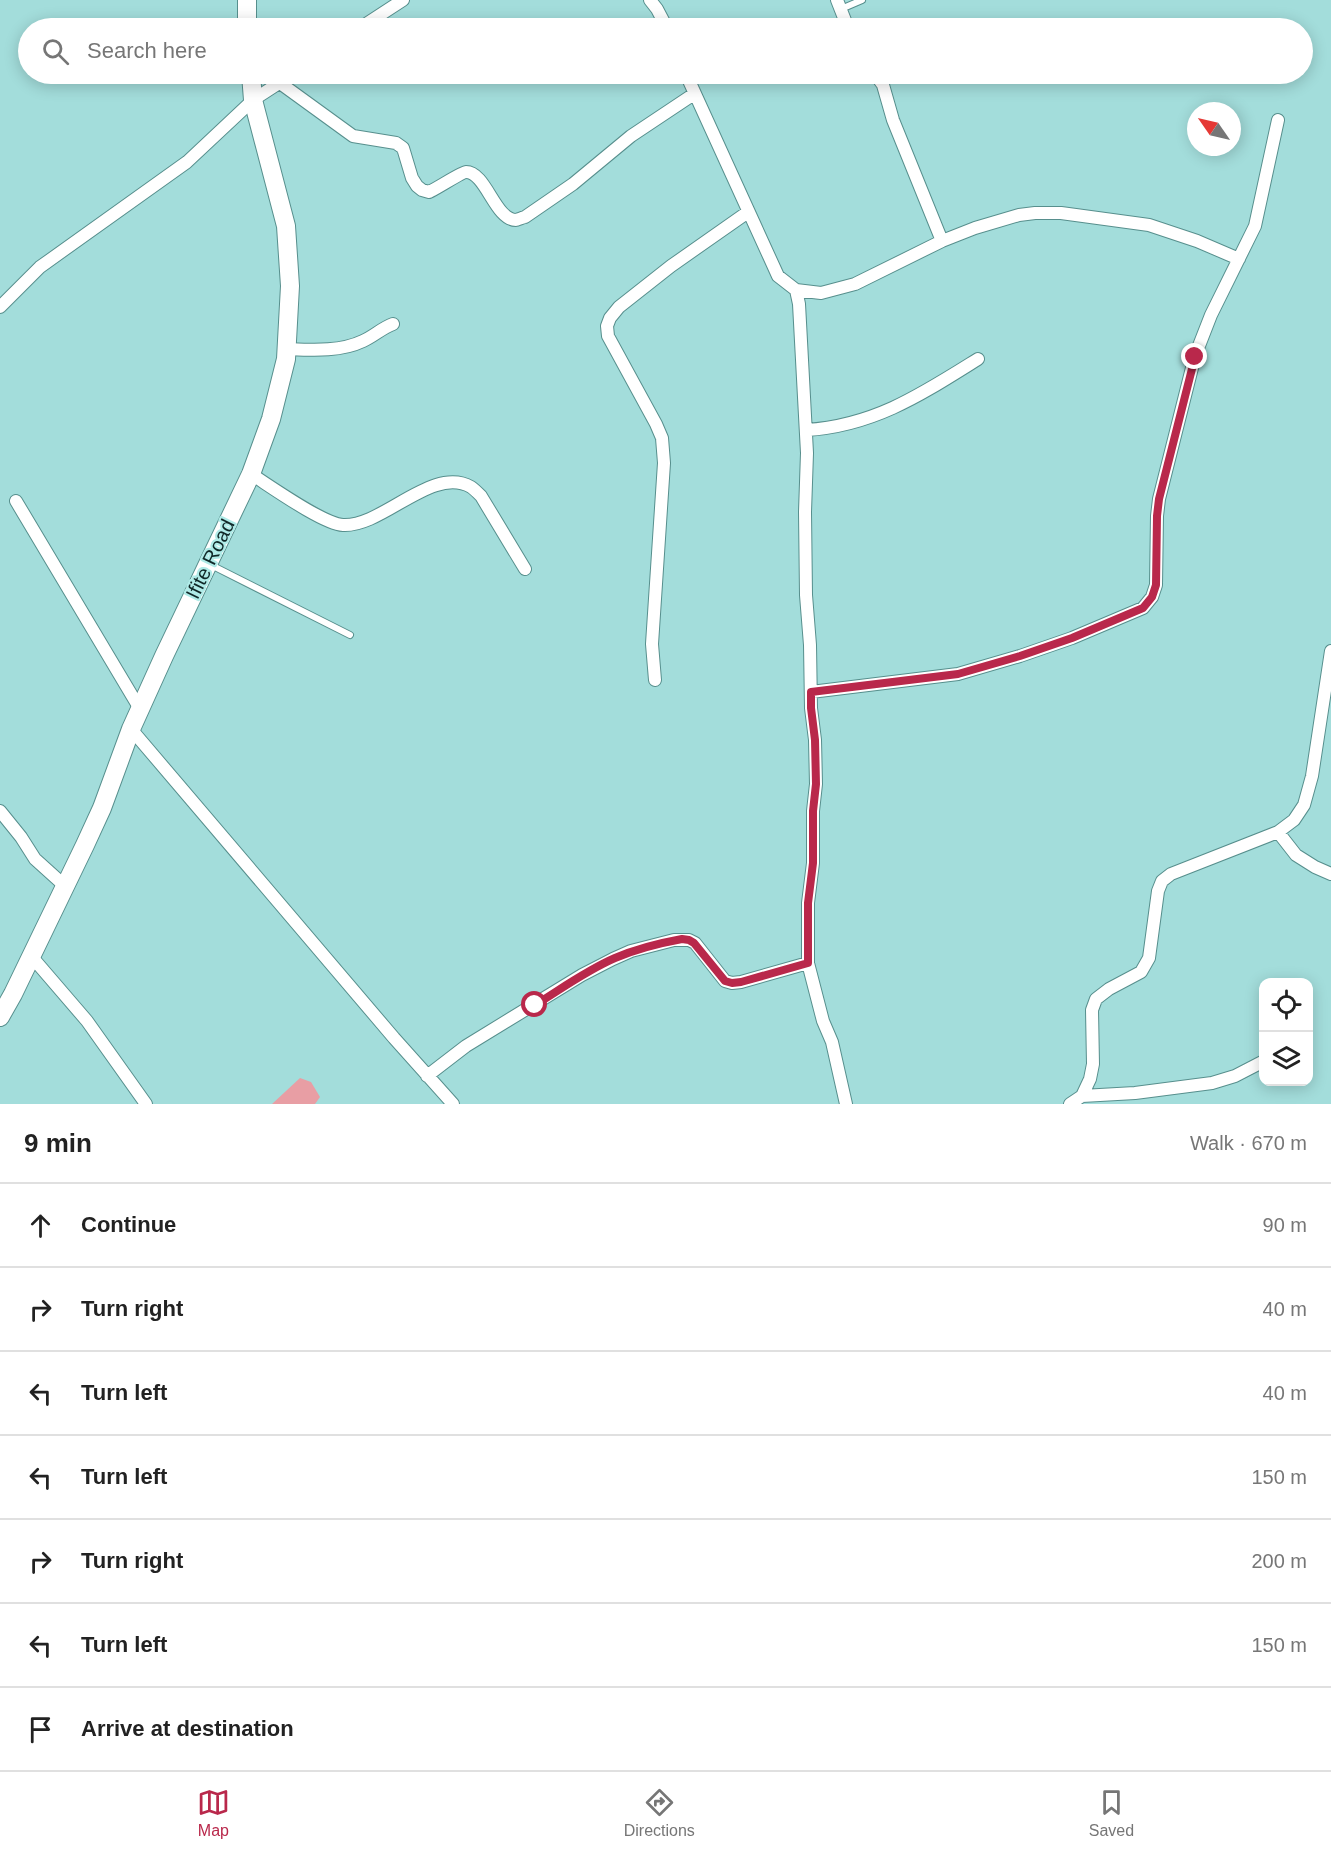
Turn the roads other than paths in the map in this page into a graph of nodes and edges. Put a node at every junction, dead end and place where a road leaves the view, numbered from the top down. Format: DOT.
graph roads {
  1 [pos="247,0"];
  2 [pos="403,0"];
  3 [pos="650,0"];
  4 [pos="862,0"];
  5 [pos="838,4"];
  6 [pos="247,18"];
  7 [pos="375,18"];
  8 [pos="662,18"];
  9 [pos="844,18"];
  10 [pos="252,84"];
  11 [pos="278,84"];
  12 [pos="281,84"];
  13 [pos="690,84"];
  14 [pos="882,84"];
  15 [pos="694,94"];
  16 [pos="253,100"];
  17 [pos="1278,120"];
  18 [pos="748,212"];
  19 [pos="942,240"];
  20 [pos="1239,259"];
  21 [pos="796,290"];
  22 [pos="2,301"];
  23 [pos="393,324"];
  24 [pos="287,349"];
  25 [pos="978,359"];
  26 [pos="806,430"];
  27 [pos="251,474"];
  28 [pos="16,501"];
  29 [pos="207,564"];
  30 [pos="525,569"];
  31 [pos="350,635"];
  32 [pos="1331,651"];
  33 [pos="655,680"];
  34 [pos="811,692"];
  35 [pos="140,709"];
  36 [pos="131,729"];
  37 [pos="0,811"];
  38 [pos="1278,832"];
  39 [pos="1331,874"];
  40 [pos="66,887"];
  41 [pos="32,957"];
  42 [pos="808,963"];
  43 [pos="0,1017"];
  44 [pos="1259,1063"];
  45 [pos="427,1076"];
  46 [pos="1082,1096"];
  47 [pos="146,1104"];
  48 [pos="453,1104"];
  49 [pos="846,1104"];
  50 [pos="1070,1104"];
  1 -- 6 [label="street"];
  2 -- 7 [label="street"];
  3 -- 8 [label="street"];
  4 -- 5 [label="lane"];
  5 -- 9 [label="street"];
  10 -- 16 [label="street, Ifite Road"];
  11 -- 16 [label="street"];
  12 -- 15 [label="street"];
  13 -- 15 [label="street"];
  14 -- 19 [label="street"];
  15 -- 18 [label="street"];
  16 -- 22 [label="street"];
  16 -- 24 [label="street, Ifite Road"];
  17 -- 20 [label="street"];
  18 -- 21 [label="street"];
  18 -- 33 [label="street"];
  19 -- 20 [label="street"];
  19 -- 21 [label="street"];
  20 -- 34 [label="street"];
  21 -- 26 [label="street"];
  23 -- 24 [label="street"];
  24 -- 27 [label="street, Ifite Road"];
  25 -- 26 [label="street"];
  26 -- 34 [label="street"];
  27 -- 29 [label="street, Ifite Road"];
  27 -- 30 [label="street"];
  28 -- 35 [label="street"];
  29 -- 31 [label="lane"];
  29 -- 35 [label="street, Ifite Road"];
  32 -- 38 [label="street"];
  34 -- 42 [label="street"];
  35 -- 36 [label="street, Ifite Road"];
  36 -- 40 [label="street, Ifite Road"];
  36 -- 45 [label="street"];
  37 -- 40 [label="street"];
  38 -- 39 [label="street"];
  38 -- 46 [label="street"];
  40 -- 41 [label="street, Ifite Road"];
  41 -- 43 [label="street, Ifite Road"];
  41 -- 47 [label="street"];
  42 -- 45 [label="street"];
  42 -- 49 [label="street"];
  44 -- 46 [label="street"];
  45 -- 48 [label="street"];
  46 -- 50 [label="street"];
}
